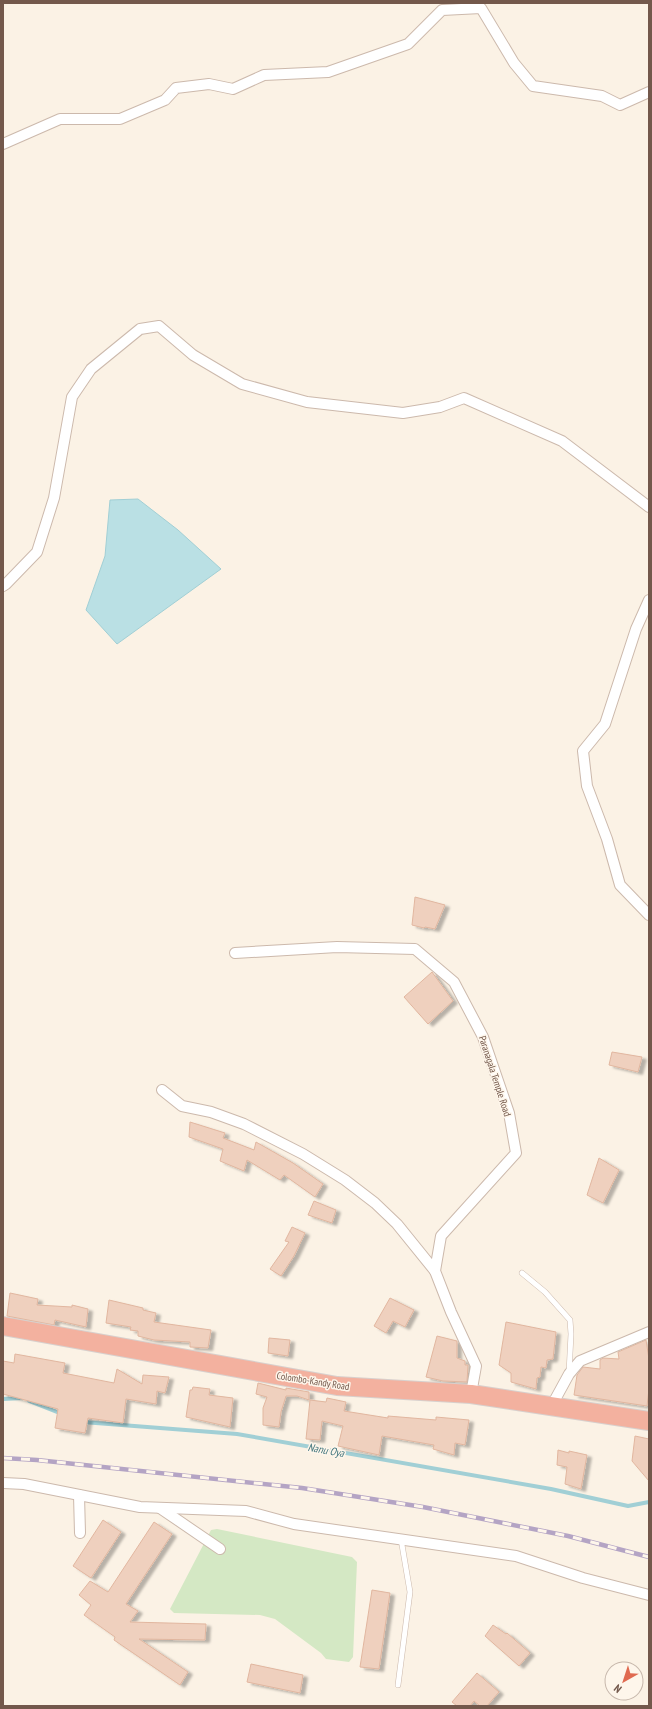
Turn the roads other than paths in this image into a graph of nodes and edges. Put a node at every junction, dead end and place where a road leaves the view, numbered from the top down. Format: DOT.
graph roads {
  1 [pos="649,92"];
  2 [pos="3,144"];
  3 [pos="649,507"];
  4 [pos="3,586"];
  5 [pos="649,600"];
  6 [pos="649,915"];
  7 [pos="235,953"];
  8 [pos="162,1090"];
  9 [pos="435,1271"];
  10 [pos="522,1273"];
  11 [pos="3,1326"];
  12 [pos="649,1332"];
  13 [pos="569,1374"];
  14 [pos="471,1394"];
  15 [pos="551,1407"];
  16 [pos="649,1421"];
  17 [pos="3,1483"];
  18 [pos="79,1495"];
  19 [pos="160,1508"];
  20 [pos="80,1533"];
  21 [pos="401,1539"];
  22 [pos="220,1549"];
  23 [pos="649,1595"];
  24 [pos="398,1685"];
  1 -- 2 [label="street"];
  3 -- 4 [label="street"];
  5 -- 6 [label="street"];
  7 -- 9 [label="street, Paranagala Temple Road"];
  8 -- 9 [label="street"];
  9 -- 14 [label="street"];
  10 -- 13 [label="lane"];
  11 -- 14 [label="highway, Colombo-Kandy Road"];
  12 -- 13 [label="street"];
  13 -- 15 [label="street"];
  14 -- 15 [label="highway, Colombo-Kandy Road"];
  15 -- 16 [label="highway, Colombo-Kandy Road"];
  17 -- 18 [label="street"];
  18 -- 19 [label="street"];
  18 -- 20 [label="street"];
  19 -- 21 [label="street"];
  19 -- 22 [label="street"];
  21 -- 23 [label="street"];
  21 -- 24 [label="lane"];
}
